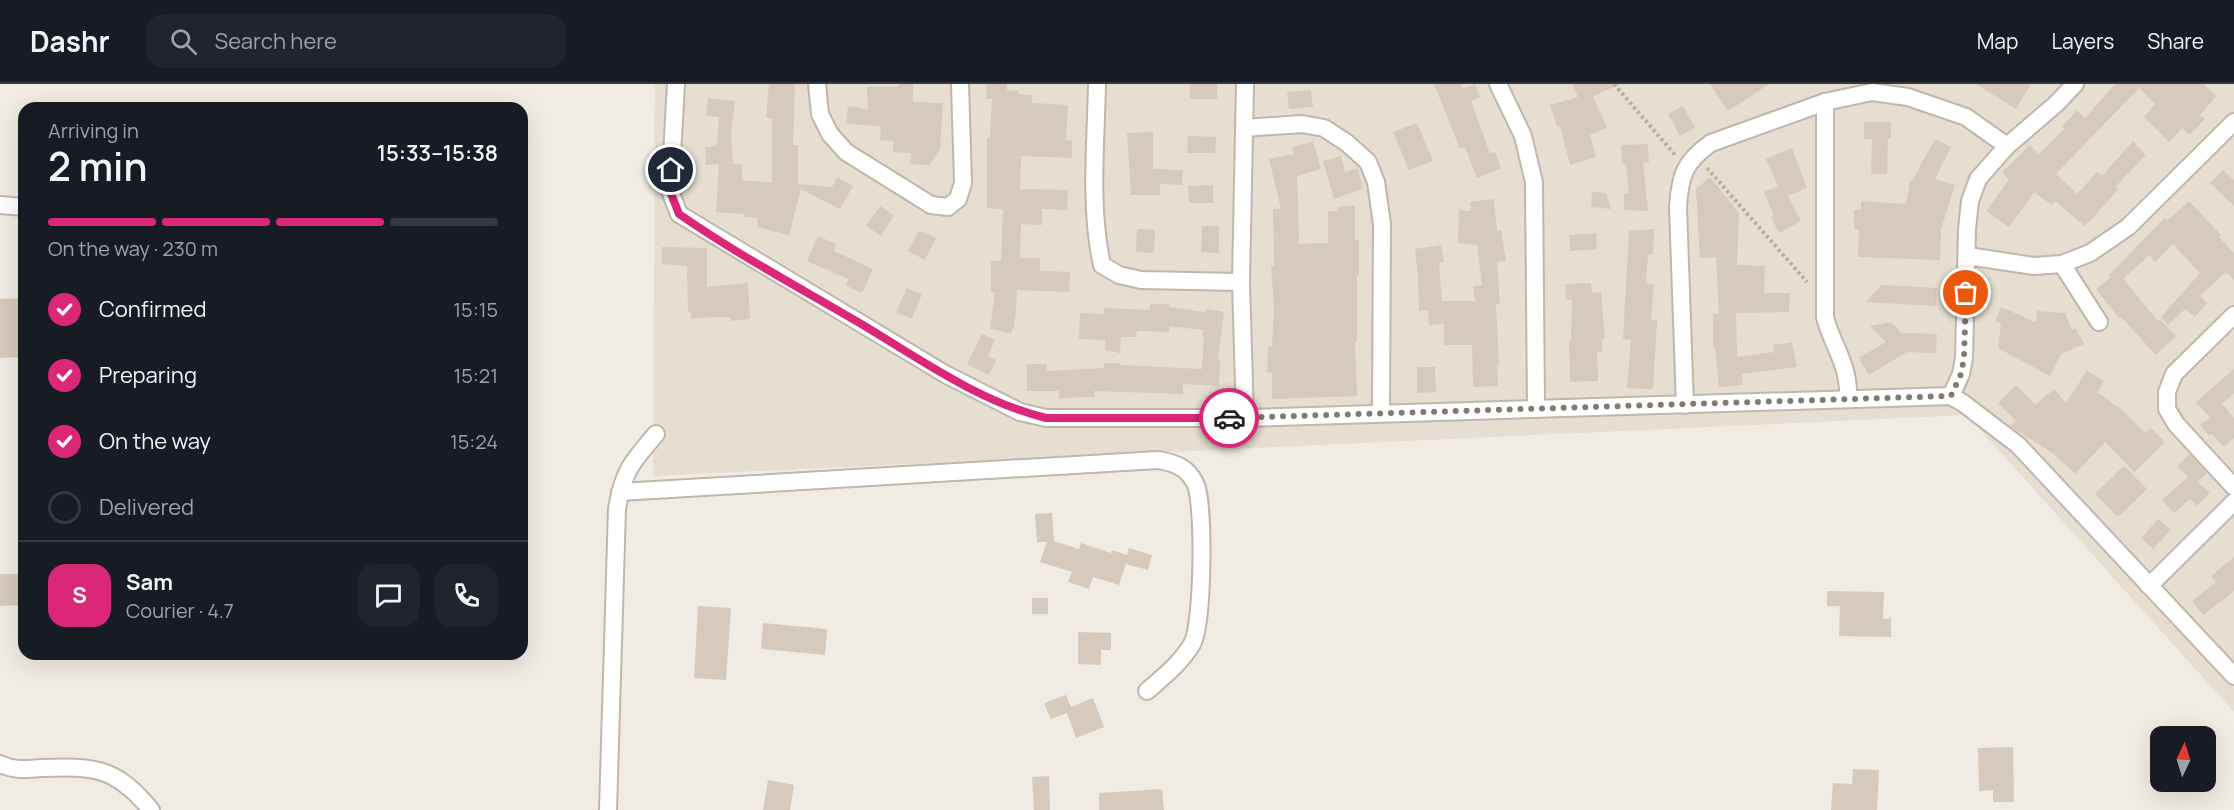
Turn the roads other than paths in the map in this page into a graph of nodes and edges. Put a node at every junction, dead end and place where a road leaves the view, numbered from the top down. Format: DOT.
graph roads {
  1 [pos="676,84"];
  2 [pos="818,84"];
  3 [pos="960,84"];
  4 [pos="1097,84"];
  5 [pos="1245,84"];
  6 [pos="1499,84"];
  7 [pos="2075,84"];
  8 [pos="1825,102"];
  9 [pos="2234,122"];
  10 [pos="1244,128"];
  11 [pos="2007,146"];
  12 [pos="0,206"];
  13 [pos="18,207"];
  14 [pos="1968,256"];
  15 [pos="2062,264"];
  16 [pos="1240,282"];
  17 [pos="2234,315"];
  18 [pos="2099,322"];
  19 [pos="1951,396"];
  20 [pos="1849,399"];
  21 [pos="1685,405"];
  22 [pos="1536,408"];
  23 [pos="1381,413"];
  24 [pos="1245,418"];
  25 [pos="657,434"];
  26 [pos="2234,487"];
  27 [pos="620,492"];
  28 [pos="2234,502"];
  29 [pos="2149,586"];
  30 [pos="2234,676"];
  31 [pos="1147,691"];
  32 [pos="0,764"];
  33 [pos="151,810"];
  34 [pos="608,810"];
  1 -- 24 [label="street"];
  2 -- 3 [label="street"];
  4 -- 16 [label="street"];
  5 -- 10 [label="street"];
  6 -- 22 [label="street"];
  7 -- 11 [label="street"];
  8 -- 11 [label="street"];
  8 -- 20 [label="street"];
  8 -- 21 [label="street"];
  9 -- 15 [label="street"];
  10 -- 16 [label="street"];
  10 -- 23 [label="street"];
  11 -- 14 [label="street"];
  12 -- 13 [label="street"];
  14 -- 15 [label="street"];
  14 -- 19 [label="street"];
  15 -- 18 [label="street"];
  16 -- 24 [label="street"];
  17 -- 26 [label="street"];
  19 -- 20 [label="street"];
  19 -- 29 [label="street"];
  20 -- 21 [label="street"];
  21 -- 22 [label="street"];
  22 -- 23 [label="street"];
  23 -- 24 [label="street"];
  25 -- 27 [label="street"];
  27 -- 31 [label="street"];
  27 -- 34 [label="street"];
  28 -- 29 [label="street"];
  29 -- 30 [label="street"];
  32 -- 33 [label="street"];
}
